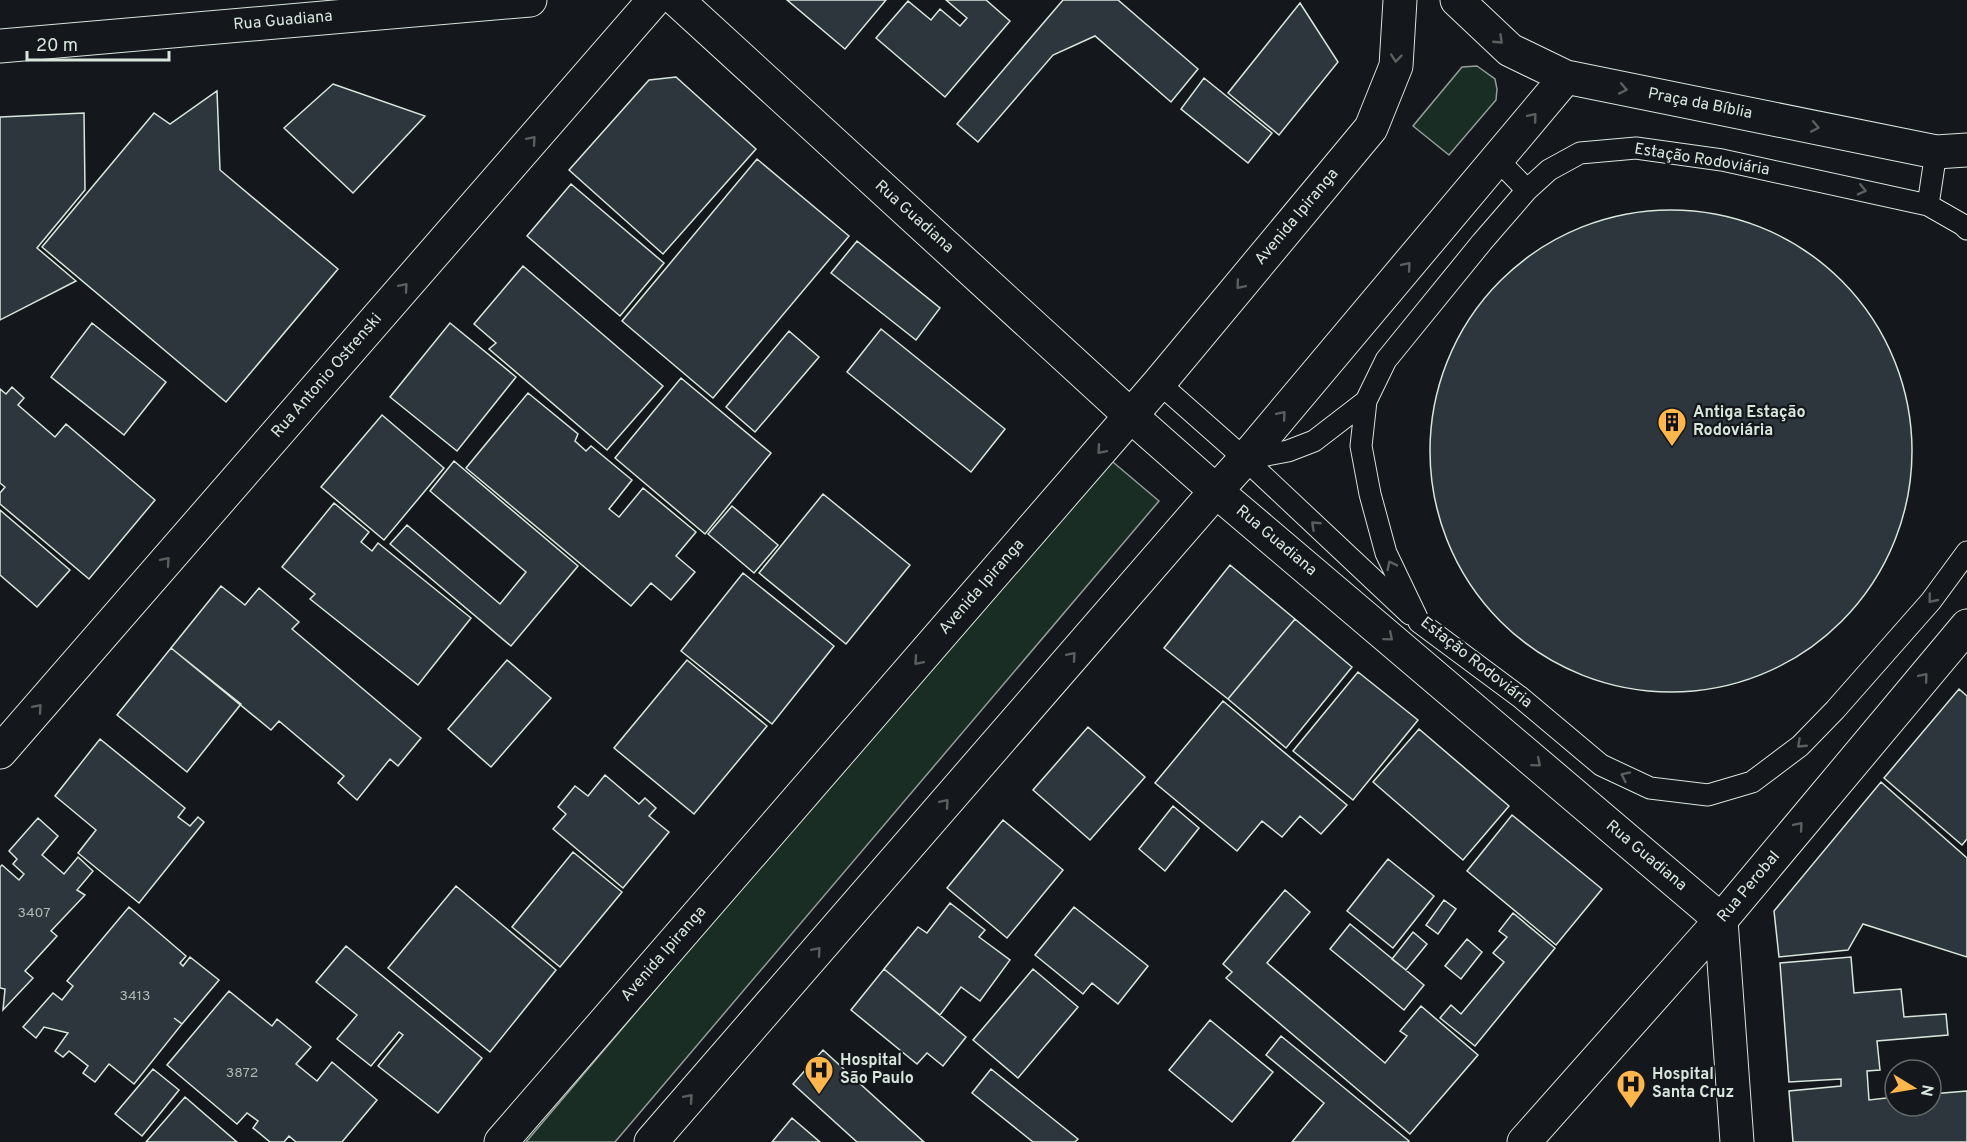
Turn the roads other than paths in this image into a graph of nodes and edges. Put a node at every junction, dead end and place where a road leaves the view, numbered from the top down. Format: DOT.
graph roads {
  1 [pos="531,0"];
  2 [pos="654,0"];
  3 [pos="677,0"];
  4 [pos="1400,0"];
  5 [pos="1456,0"];
  6 [pos="0,46"];
  7 [pos="1566,77"];
  8 [pos="1951,151"];
  9 [pos="1497,159"];
  10 [pos="1527,190"];
  11 [pos="1928,205"];
  12 [pos="1966,226"];
  13 [pos="1160,383"];
  14 [pos="1366,401"];
  15 [pos="1131,416"];
  16 [pos="1245,459"];
  17 [pos="1216,491"];
  18 [pos="1967,552"];
  19 [pos="1419,622"];
  20 [pos="1967,626"];
  21 [pos="0,752"];
  22 [pos="1721,920"];
  23 [pos="501,1142"];
  24 [pos="651,1142"];
  25 [pos="1524,1142"];
  26 [pos="1737,1142"];
  1 -- 6 [label="street, Rua Guadiana"];
  21 -- 2 [label="street, Rua Antonio Ostrenski, one-way"];
  3 -- 15 [label="street, Rua Guadiana"];
  4 -- 13 [label="street, Avenida Ipiranga, one-way"];
  5 -- 7 [label="street, Praça da Bíblia, one-way"];
  7 -- 8 [label="street, Praça da Bíblia, one-way"];
  9 -- 7 [label="street, one-way"];
  8 -- 11 [label="lane"];
  9 -- 10 [label="lane"];
  16 -- 9 [label="street, one-way"];
  10 -- 11 [label="lane, Estação Rodoviária, one-way"];
  10 -- 14 [label="lane, Estação Rodoviária"];
  11 -- 12 [label="lane, Estação Rodoviária"];
  13 -- 15 [label="street, Avenida Ipiranga"];
  13 -- 16 [label="lane"];
  14 -- 16 [label="lane"];
  19 -- 14 [label="lane, Estação Rodoviária, one-way"];
  15 -- 17 [label="street, Rua Guadiana"];
  15 -- 23 [label="street, Avenida Ipiranga, one-way"];
  16 -- 17 [label="street"];
  19 -- 16 [label="lane, one-way"];
  17 -- 22 [label="street, Rua Guadiana, one-way"];
  24 -- 17 [label="street, one-way"];
  18 -- 19 [label="lane, Estação Rodoviária, one-way"];
  22 -- 20 [label="street, Rua Perobal, one-way"];
  22 -- 25 [label="street, Rua Perobal"];
  22 -- 26 [label="street"];
}
